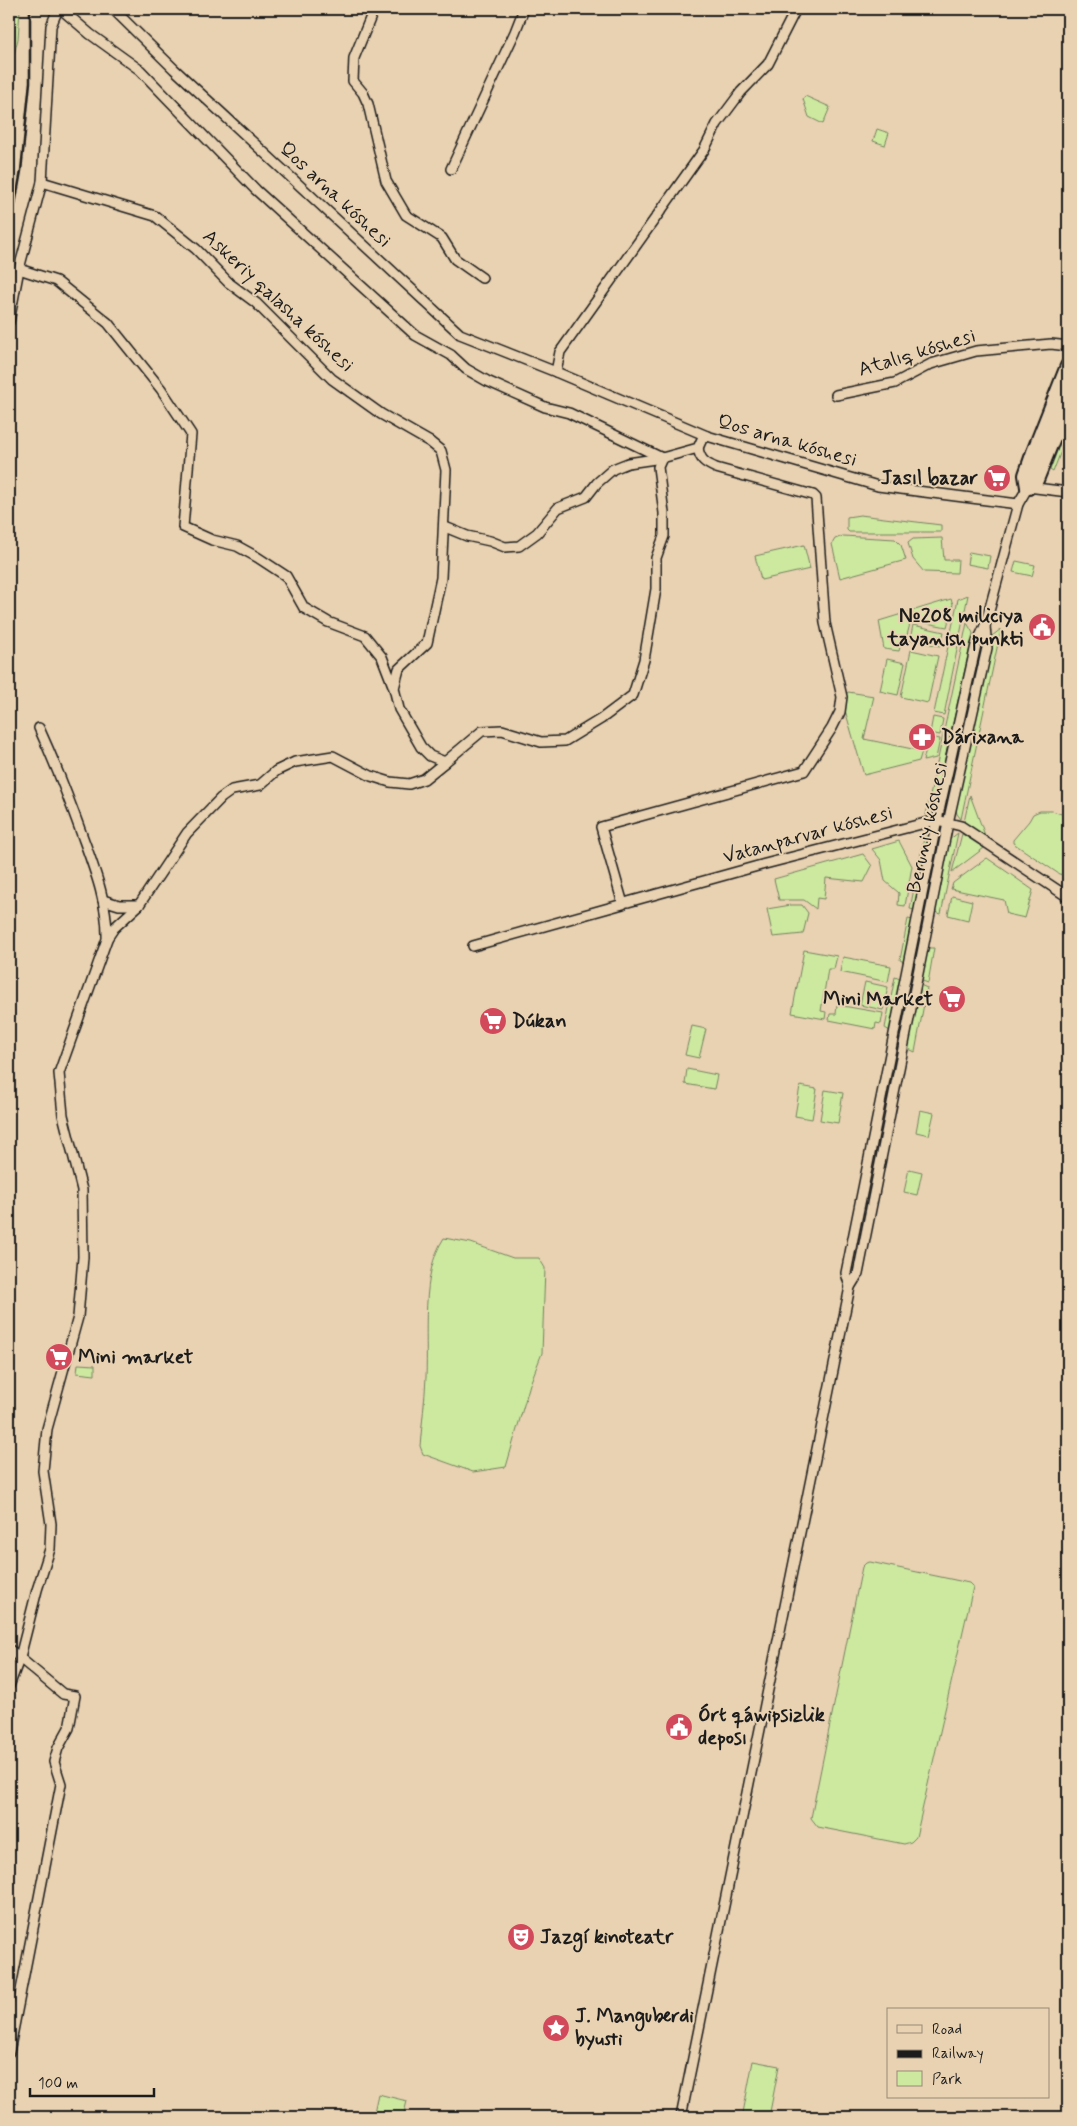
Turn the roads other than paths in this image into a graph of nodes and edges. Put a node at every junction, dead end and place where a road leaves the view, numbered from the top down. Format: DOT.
graph roads {
  1 [pos="60,9"];
  2 [pos="113,9"];
  3 [pos="374,9"];
  4 [pos="524,9"];
  5 [pos="796,9"];
  6 [pos="451,168"];
  7 [pos="42,182"];
  8 [pos="19,269"];
  9 [pos="482,278"];
  10 [pos="9,322"];
  11 [pos="1068,346"];
  12 [pos="1068,366"];
  13 [pos="556,372"];
  14 [pos="836,395"];
  15 [pos="1068,400"];
  16 [pos="707,436"];
  17 [pos="698,448"];
  18 [pos="662,458"];
  19 [pos="1028,487"];
  20 [pos="1068,492"];
  21 [pos="1018,504"];
  22 [pos="444,527"];
  23 [pos="985,626"];
  24 [pos="394,688"];
  25 [pos="39,728"];
  26 [pos="445,762"];
  27 [pos="937,820"];
  28 [pos="948,823"];
  29 [pos="1068,897"];
  30 [pos="103,900"];
  31 [pos="625,903"];
  32 [pos="139,905"];
  33 [pos="107,939"];
  34 [pos="473,946"];
  35 [pos="872,1143"];
  36 [pos="884,1145"];
  37 [pos="850,1287"];
  38 [pos="9,1649"];
  39 [pos="20,1657"];
  40 [pos="9,1686"];
  41 [pos="9,2052"];
  42 [pos="681,2117"];
  1 -- 7 [label="street"];
  1 -- 18 [label="street"];
  2 -- 13 [label="street, Qos arna kóshesi"];
  3 -- 9 [label="street"];
  4 -- 6 [label="street"];
  5 -- 13 [label="street"];
  7 -- 8 [label="street"];
  7 -- 22 [label="street, Askeriy qalasha kóshesi"];
  8 -- 10 [label="street"];
  8 -- 24 [label="street"];
  11 -- 14 [label="street, Atalıq kóshesi"];
  12 -- 19 [label="street"];
  13 -- 16 [label="street, Qos arna kóshesi"];
  15 -- 19 [label="street"];
  16 -- 17 [label="street"];
  16 -- 21 [label="street, Qos arna kóshesi"];
  17 -- 18 [label="street"];
  17 -- 31 [label="street"];
  18 -- 22 [label="street"];
  18 -- 26 [label="street"];
  19 -- 20 [label="street"];
  19 -- 21 [label="street"];
  21 -- 23 [label="street"];
  22 -- 24 [label="street, Askeriy qalasha kóshesi"];
  23 -- 27 [label="street, Beruniy kóshesi"];
  23 -- 28 [label="street, Beruniy kóshesi"];
  24 -- 26 [label="street"];
  25 -- 30 [label="street"];
  26 -- 32 [label="street"];
  27 -- 28 [label="street, Vatanparvar kóshesi"];
  27 -- 31 [label="street, Vatanparvar kóshesi"];
  27 -- 35 [label="street, Beruniy kóshesi"];
  28 -- 29 [label="street, Vatanparvar kóshesi"];
  28 -- 36 [label="street, Beruniy kóshesi"];
  30 -- 32 [label="street"];
  30 -- 33 [label="street"];
  31 -- 34 [label="street, Vatanparvar kóshesi"];
  32 -- 33 [label="street"];
  33 -- 39 [label="street"];
  35 -- 36 [label="street"];
  35 -- 37 [label="street, Beruniy kóshesi"];
  36 -- 37 [label="street, Beruniy kóshesi"];
  37 -- 42 [label="street"];
  38 -- 39 [label="street"];
  39 -- 40 [label="street"];
  39 -- 41 [label="street"];
}
